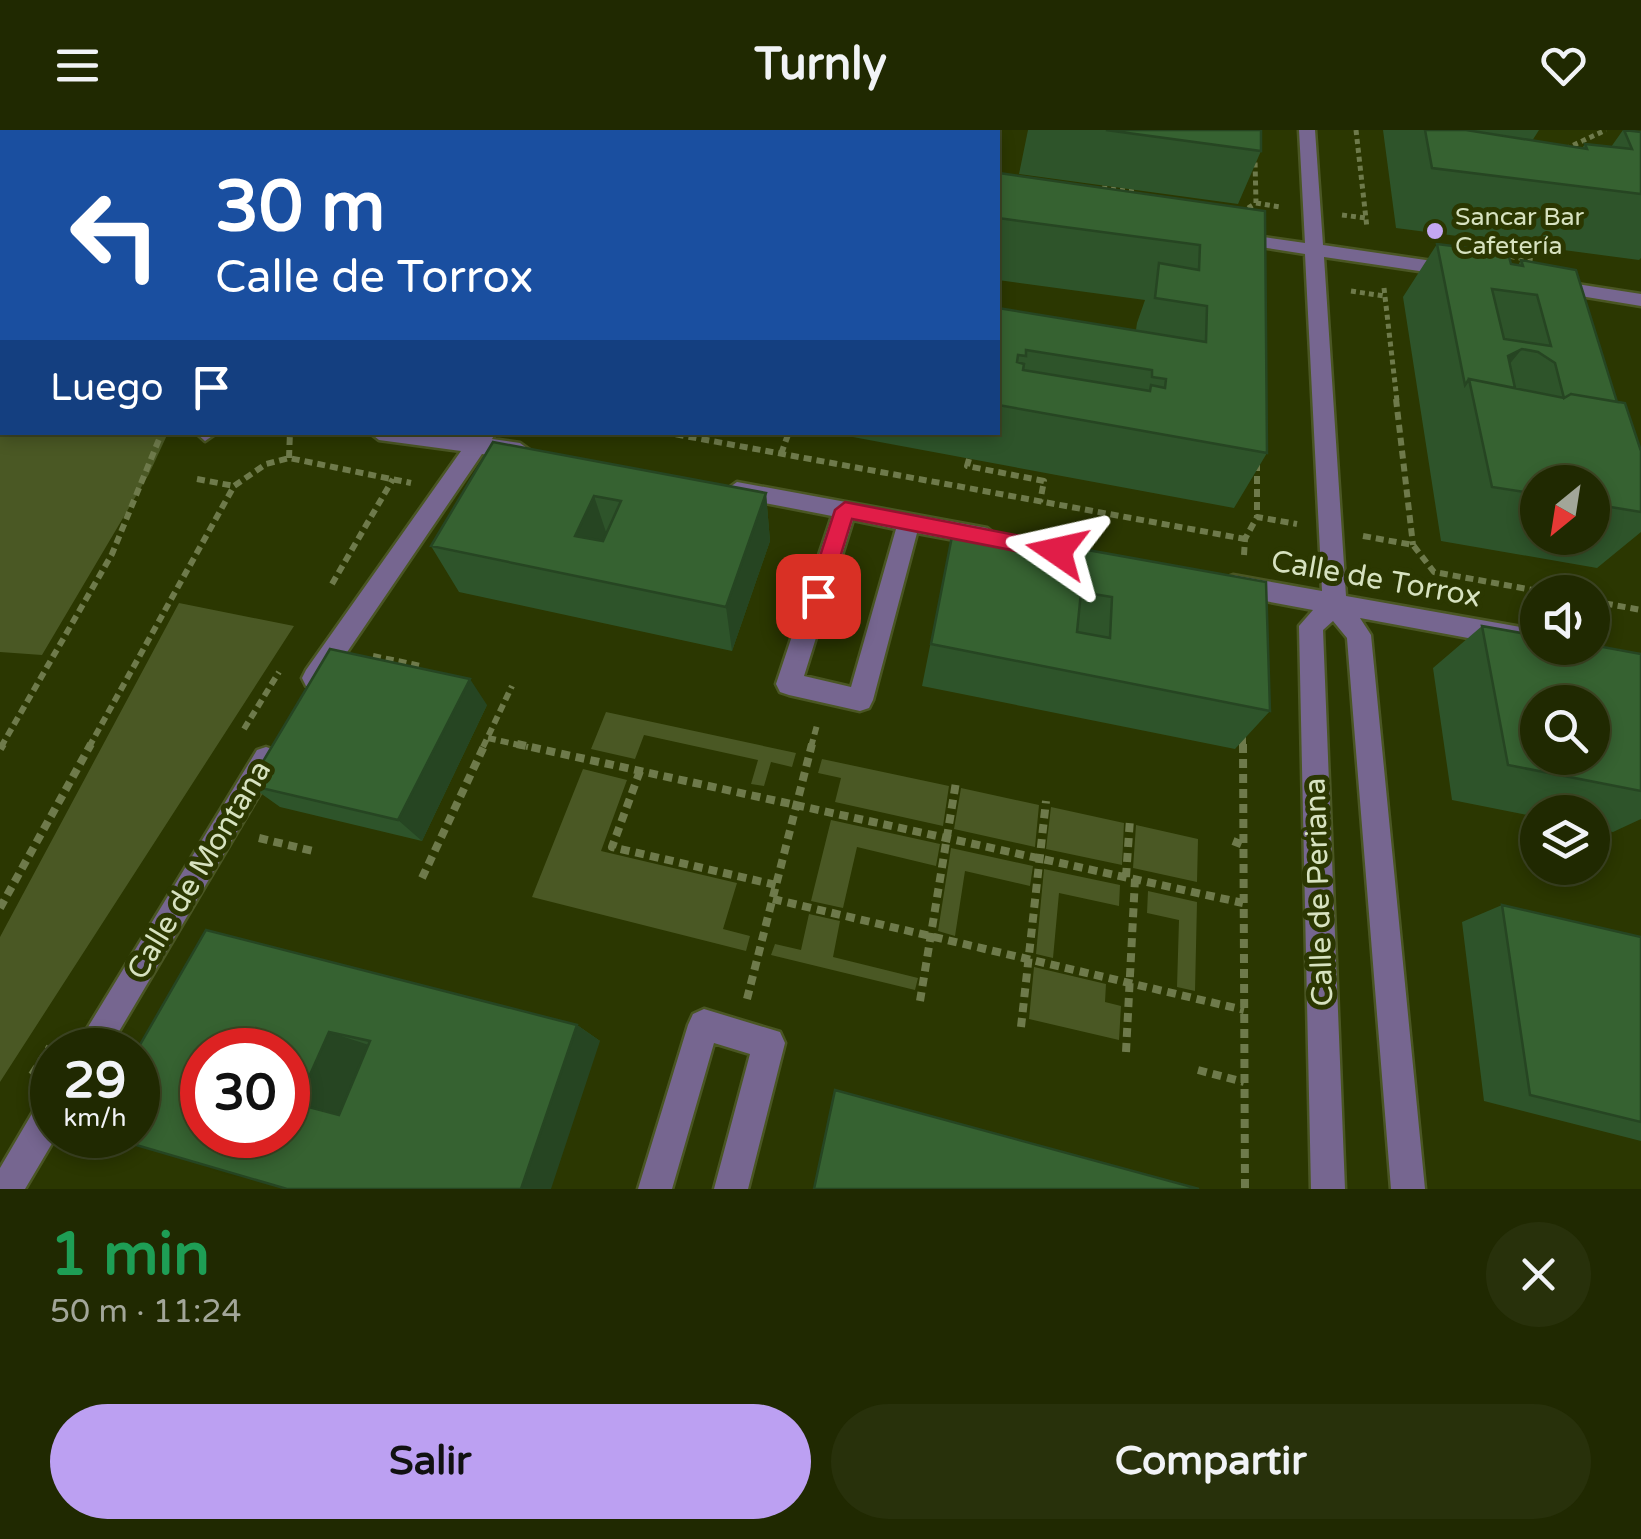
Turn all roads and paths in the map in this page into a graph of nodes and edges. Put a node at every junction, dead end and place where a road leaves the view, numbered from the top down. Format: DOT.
graph roads {
  1 [pos="1307,130"];
  2 [pos="1356,130"];
  3 [pos="1606,130"];
  4 [pos="1558,152"];
  5 [pos="1256,158"];
  6 [pos="1088,186"];
  7 [pos="1095,192"];
  8 [pos="1220,235"];
  9 [pos="1376,235"];
  10 [pos="1314,249"];
  11 [pos="1499,255"];
  12 [pos="1536,260"];
  13 [pos="1472,274"];
  14 [pos="1532,283"];
  15 [pos="1400,284"];
  16 [pos="1641,300"];
  17 [pos="161,435"];
  18 [pos="290,435"];
  19 [pos="431,435"];
  20 [pos="679,435"];
  21 [pos="787,435"];
  22 [pos="483,438"];
  23 [pos="537,454"];
  24 [pos="781,454"];
  25 [pos="289,458"];
  26 [pos="969,459"];
  27 [pos="1256,460"];
  28 [pos="197,479"];
  29 [pos="234,486"];
  30 [pos="710,486"];
  31 [pos="444,490"];
  32 [pos="1040,502"];
  33 [pos="845,510"];
  34 [pos="1257,517"];
  35 [pos="909,522"];
  36 [pos="1331,530"];
  37 [pos="1245,540"];
  38 [pos="1007,541"];
  39 [pos="1413,546"];
  40 [pos="1203,579"];
  41 [pos="1520,588"];
  42 [pos="1610,604"];
  43 [pos="1336,605"];
  44 [pos="1641,610"];
  45 [pos="1520,638"];
  46 [pos="512,686"];
  47 [pos="303,698"];
  48 [pos="1242,729"];
  49 [pos="283,731"];
  50 [pos="488,738"];
  51 [pos="0,749"];
  52 [pos="808,757"];
  53 [pos="640,772"];
  54 [pos="956,782"];
  55 [pos="1046,801"];
  56 [pos="796,805"];
  57 [pos="1130,820"];
  58 [pos="224,830"];
  59 [pos="947,838"];
  60 [pos="1233,842"];
  61 [pos="1243,844"];
  62 [pos="317,852"];
  63 [pos="1040,858"];
  64 [pos="422,878"];
  65 [pos="1131,878"];
  66 [pos="776,885"];
  67 [pos="773,899"];
  68 [pos="1244,903"];
  69 [pos="0,908"];
  70 [pos="930,936"];
  71 [pos="1029,958"];
  72 [pos="1130,982"];
  73 [pos="920,1001"];
  74 [pos="1244,1010"];
  75 [pos="1021,1027"];
  76 [pos="103,1028"];
  77 [pos="738,1034"];
  78 [pos="1126,1052"];
  79 [pos="1198,1070"];
  80 [pos="1244,1082"];
  81 [pos="30,1153"];
  82 [pos="13,1184"];
  83 [pos="655,1189"];
  84 [pos="730,1189"];
  85 [pos="1245,1189"];
  86 [pos="1328,1189"];
  87 [pos="1408,1189"];
  1 -- 10 [label="street, Calle de Periana"];
  2 -- 9 [label="path"];
  3 -- 4 [label="path"];
  5 -- 8 [label="path"];
  6 -- 7 [label="path"];
  8 -- 10 [label="street"];
  10 -- 13 [label="street"];
  10 -- 36 [label="street, Calle de Periana"];
  11 -- 12 [label="path"];
  14 -- 16 [label="street"];
  15 -- 39 [label="path"];
  17 -- 51 [label="path"];
  18 -- 25 [label="path"];
  19 -- 22 [label="street"];
  20 -- 24 [label="path"];
  21 -- 24 [label="path"];
  22 -- 23 [label="street"];
  22 -- 31 [label="street"];
  24 -- 32 [label="path"];
  25 -- 29 [label="path"];
  25 -- 31 [label="path"];
  26 -- 32 [label="path"];
  27 -- 34 [label="path"];
  28 -- 29 [label="path"];
  29 -- 69 [label="path"];
  30 -- 33 [label="street"];
  31 -- 47 [label="street"];
  32 -- 37 [label="path"];
  33 -- 35 [label="street"];
  33 -- 35 [label="street"];
  35 -- 38 [label="street"];
  36 -- 39 [label="path"];
  36 -- 43 [label="street, Calle de Periana"];
  39 -- 41 [label="path"];
  40 -- 43 [label="street, Calle de Torrox"];
  42 -- 44 [label="path"];
  43 -- 45 [label="street, Calle de Torrox"];
  43 -- 86 [label="street, Calle de Periana"];
  43 -- 87 [label="street, Calle de Periana"];
  46 -- 50 [label="path"];
  48 -- 61 [label="path"];
  49 -- 58 [label="street, Calle de Montana"];
  50 -- 53 [label="path"];
  50 -- 64 [label="path"];
  52 -- 56 [label="path"];
  53 -- 56 [label="path"];
  53 -- 66 [label="path"];
  54 -- 59 [label="path"];
  55 -- 63 [label="path"];
  56 -- 59 [label="path"];
  56 -- 66 [label="path"];
  57 -- 65 [label="path"];
  58 -- 62 [label="path"];
  58 -- 76 [label="street, Calle de Montana"];
  59 -- 63 [label="path"];
  59 -- 70 [label="path"];
  60 -- 61 [label="path"];
  61 -- 68 [label="path"];
  63 -- 65 [label="path"];
  63 -- 71 [label="path"];
  65 -- 68 [label="path"];
  65 -- 72 [label="path"];
  66 -- 67 [label="path"];
  67 -- 70 [label="path"];
  67 -- 77 [label="path"];
  68 -- 74 [label="path"];
  70 -- 71 [label="path"];
  70 -- 73 [label="path"];
  71 -- 72 [label="path"];
  71 -- 75 [label="path"];
  72 -- 74 [label="path"];
  72 -- 78 [label="path"];
  74 -- 80 [label="path"];
  77 -- 83 [label="street"];
  77 -- 84 [label="street"];
  79 -- 80 [label="path"];
  80 -- 85 [label="path"];
  81 -- 82 [label="street"];
}
